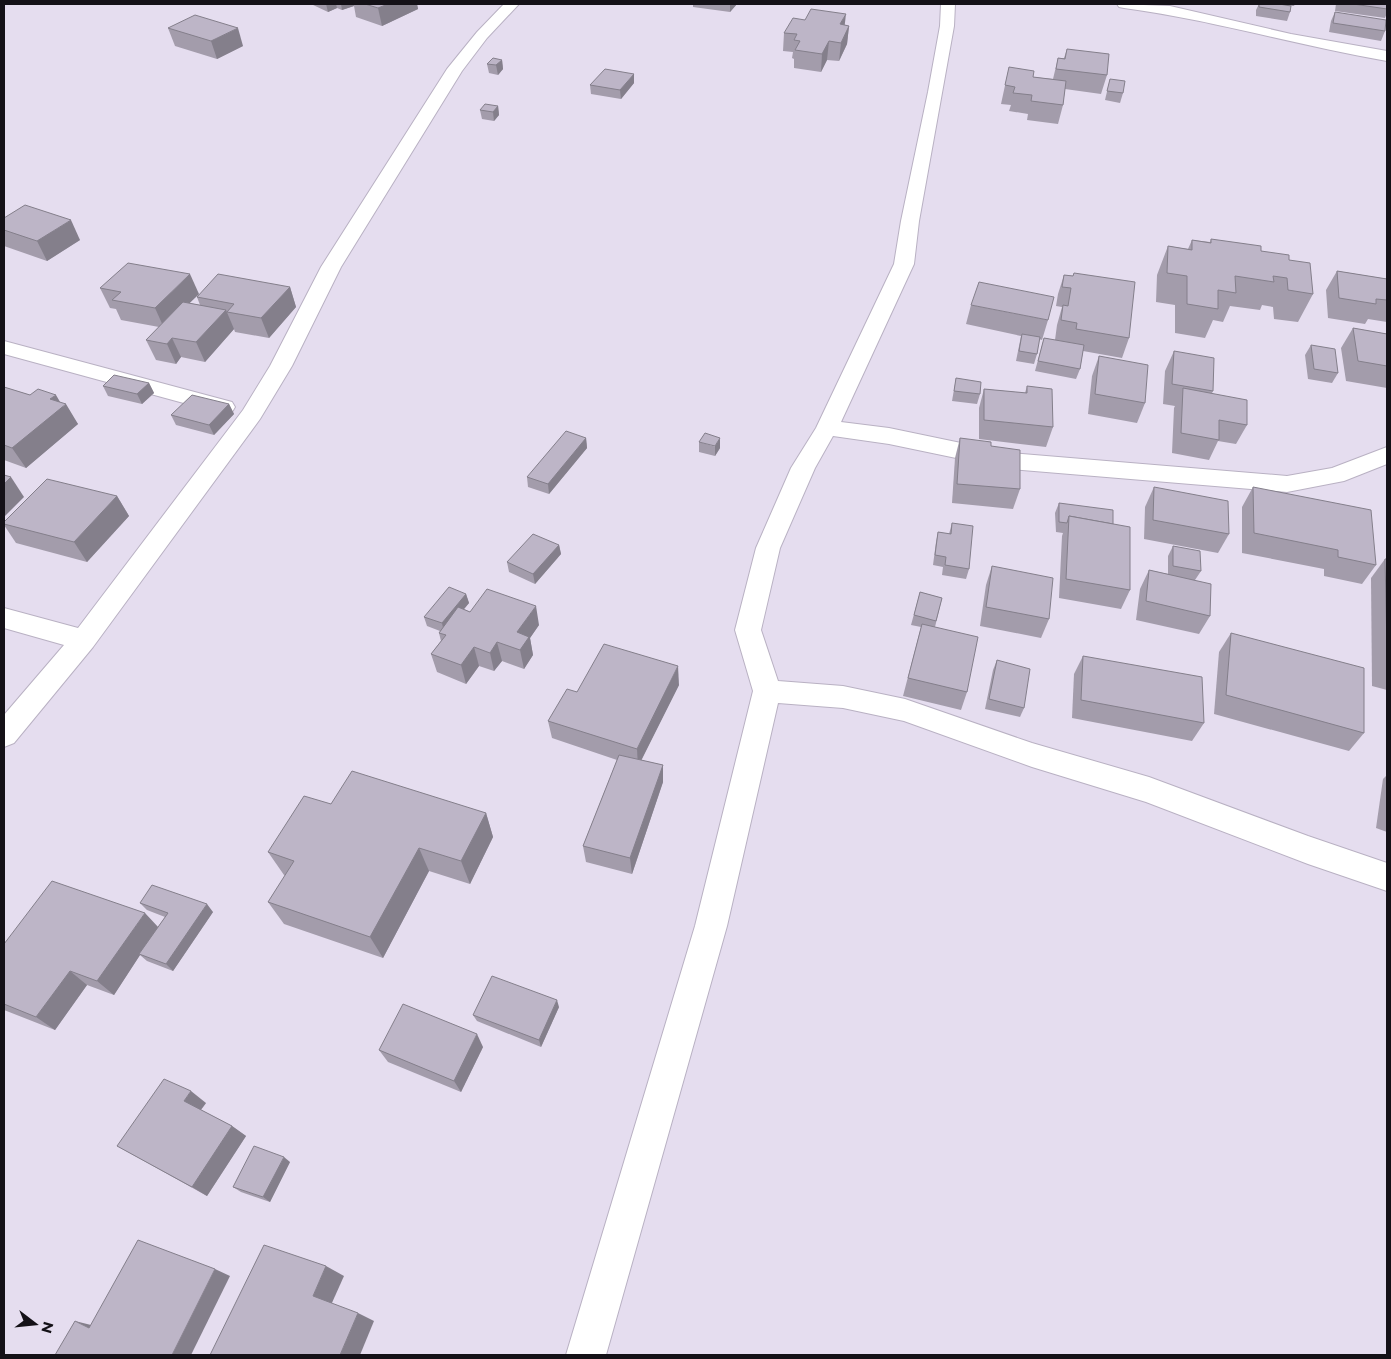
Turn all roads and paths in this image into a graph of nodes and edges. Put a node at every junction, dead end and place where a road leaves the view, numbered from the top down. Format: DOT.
graph roads {
  1 [pos="512,4"];
  2 [pos="948,4"];
  3 [pos="1124,4"];
  4 [pos="1387,56"];
  5 [pos="4,347"];
  6 [pos="252,414"];
  7 [pos="827,428"];
  8 [pos="1387,455"];
  9 [pos="4,618"];
  10 [pos="84,640"];
  11 [pos="767,690"];
  12 [pos="4,735"];
  13 [pos="1387,877"];
  14 [pos="586,1355"];
  1 -- 6 [label="street"];
  2 -- 7 [label="street"];
  3 -- 4 [label="street"];
  5 -- 6 [label="street"];
  6 -- 10 [label="street"];
  7 -- 8 [label="street"];
  7 -- 11 [label="street"];
  9 -- 10 [label="street"];
  10 -- 12 [label="street"];
  11 -- 13 [label="street"];
  11 -- 14 [label="street"];
}
